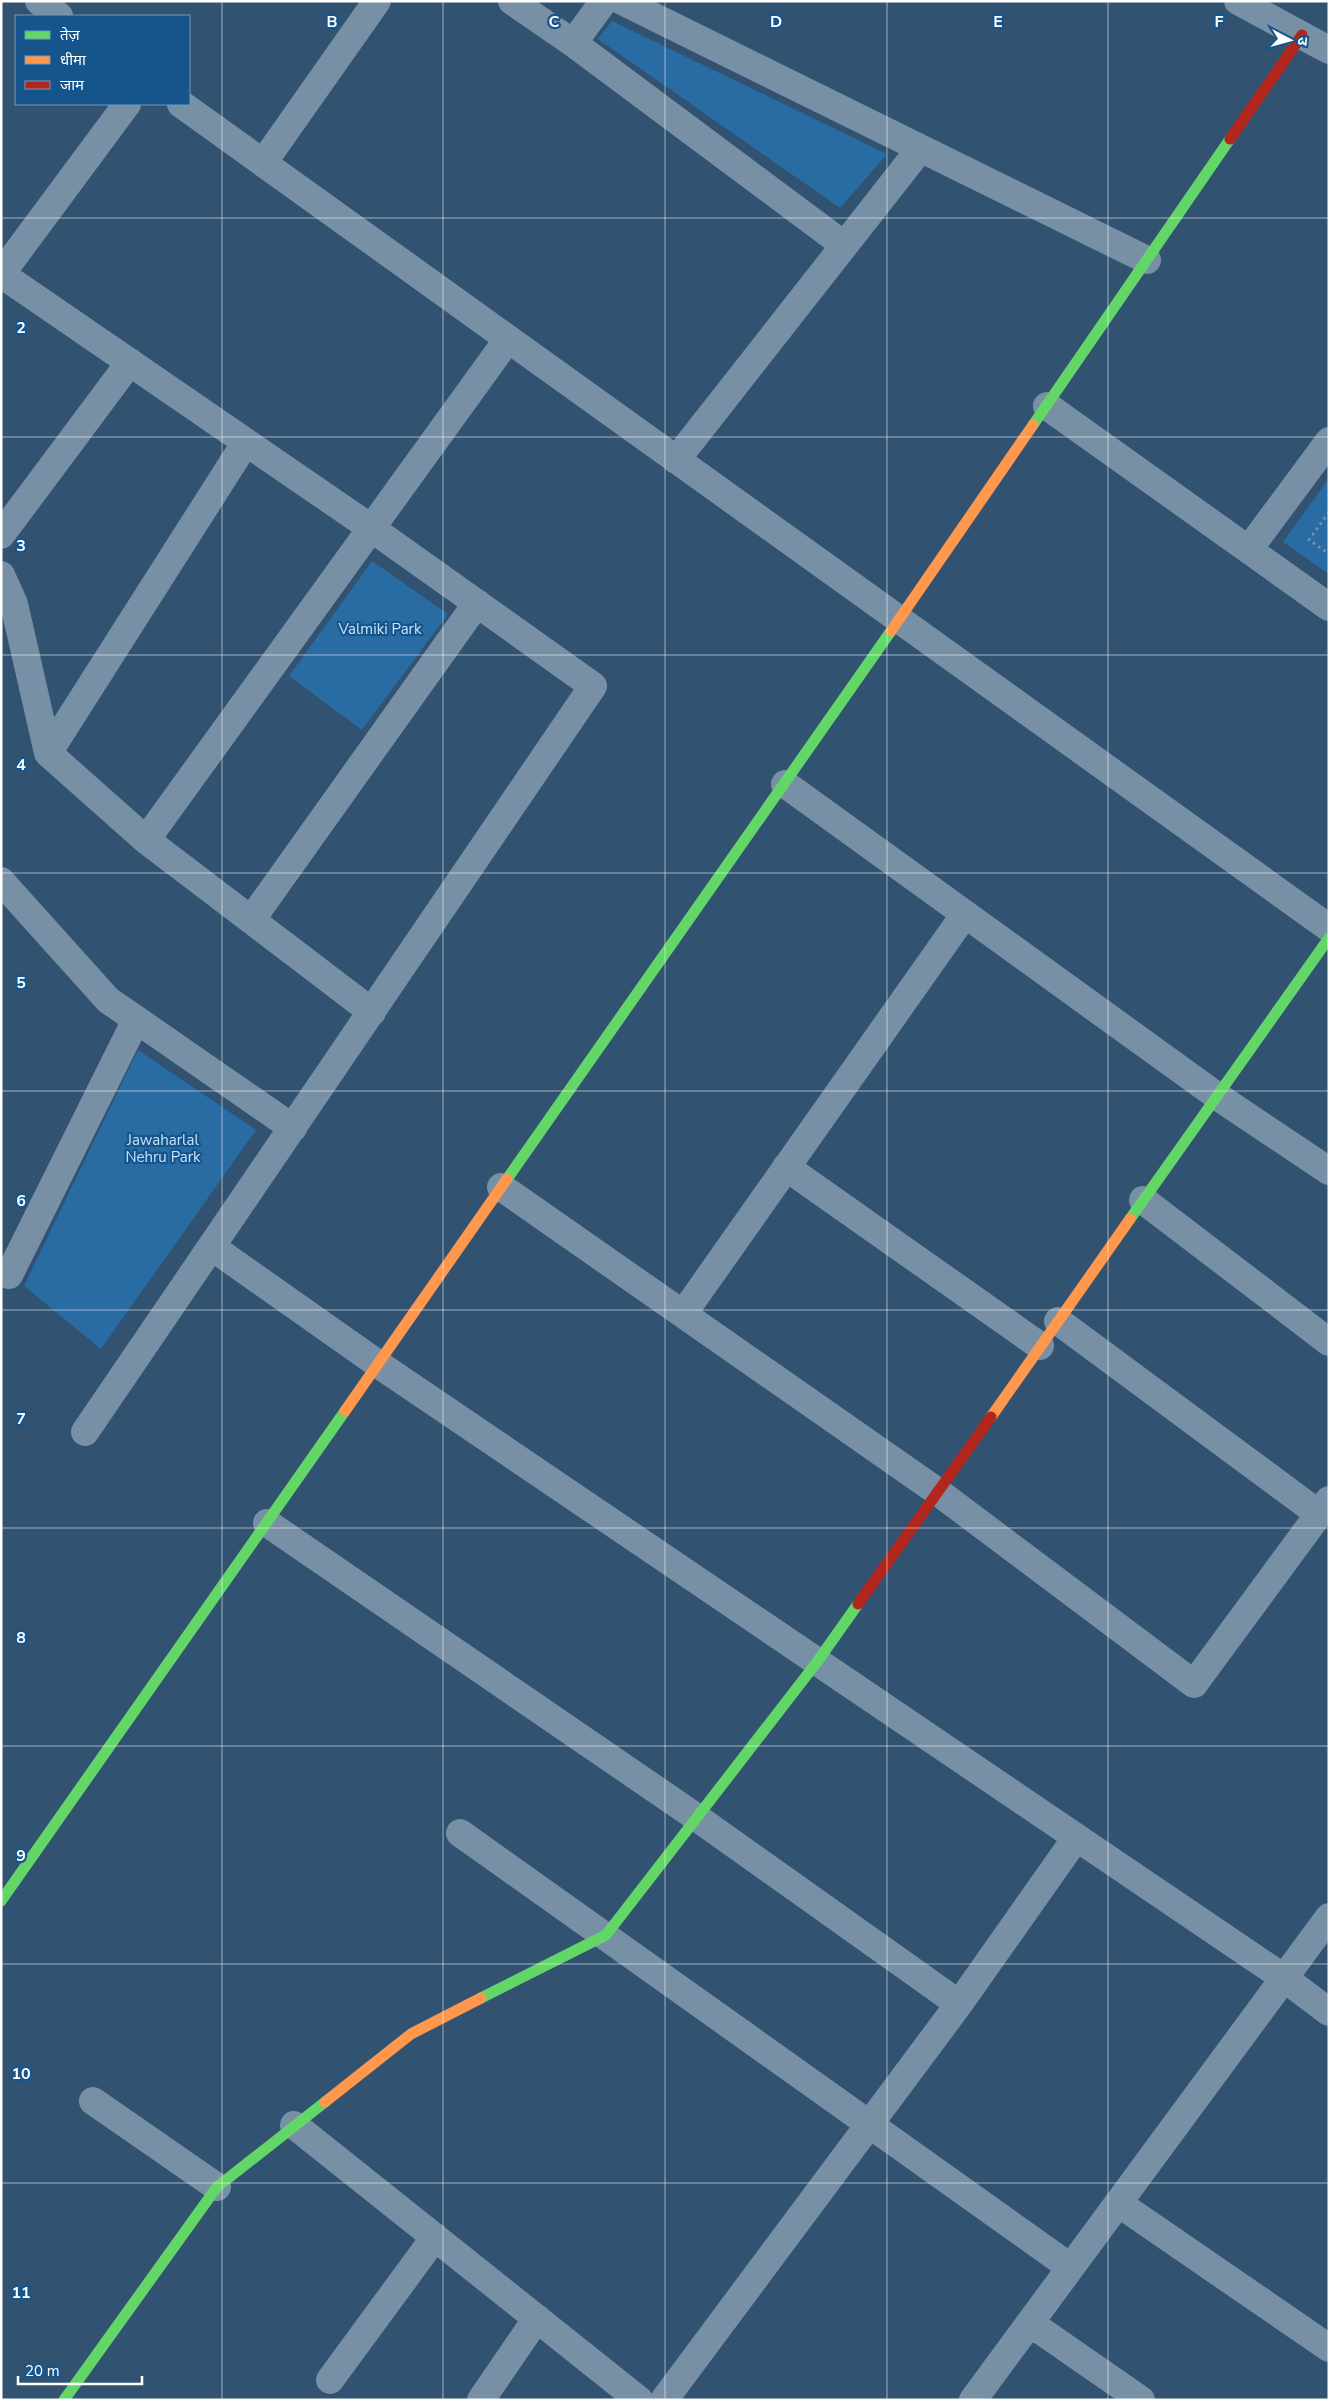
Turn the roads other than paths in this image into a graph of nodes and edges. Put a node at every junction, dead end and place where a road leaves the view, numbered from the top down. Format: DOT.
graph roads {
  1 [pos="38,1"];
  2 [pos="377,1"];
  3 [pos="512,1"];
  4 [pos="604,1"];
  5 [pos="622,1"];
  6 [pos="1238,1"];
  7 [pos="58,15"];
  8 [pos="1302,35"];
  9 [pos="573,43"];
  10 [pos="1329,50"];
  11 [pos="126,105"];
  12 [pos="182,105"];
  13 [pos="920,149"];
  14 [pos="263,163"];
  15 [pos="844,245"];
  16 [pos="1147,260"];
  17 [pos="1,274"];
  18 [pos="508,339"];
  19 [pos="130,362"];
  20 [pos="1047,406"];
  21 [pos="1329,441"];
  22 [pos="246,442"];
  23 [pos="676,460"];
  24 [pos="371,528"];
  25 [pos="1,536"];
  26 [pos="1248,549"];
  27 [pos="1,575"];
  28 [pos="477,603"];
  29 [pos="1329,607"];
  30 [pos="899,620"];
  31 [pos="48,753"];
  32 [pos="785,784"];
  33 [pos="146,840"];
  34 [pos="1,881"];
  35 [pos="965,914"];
  36 [pos="251,920"];
  37 [pos="1329,928"];
  38 [pos="1329,938"];
  39 [pos="372,1012"];
  40 [pos="136,1020"];
  41 [pos="1217,1096"];
  42 [pos="293,1128"];
  43 [pos="786,1167"];
  44 [pos="1329,1171"];
  45 [pos="501,1187"];
  46 [pos="1143,1200"];
  47 [pos="212,1247"];
  48 [pos="9,1274"];
  49 [pos="683,1314"];
  50 [pos="1058,1321"];
  51 [pos="1329,1342"];
  52 [pos="1040,1346"];
  53 [pos="378,1364"];
  54 [pos="85,1432"];
  55 [pos="938,1492"];
  56 [pos="1324,1507"];
  57 [pos="267,1523"];
  58 [pos="817,1662"];
  59 [pos="696,1816"];
  60 [pos="460,1833"];
  61 [pos="1076,1838"];
  62 [pos="1,1901"];
  63 [pos="1329,1917"];
  64 [pos="606,1935"];
  65 [pos="1284,1978"];
  66 [pos="958,2004"];
  67 [pos="1329,2012"];
  68 [pos="93,2101"];
  69 [pos="294,2125"];
  70 [pos="868,2125"];
  71 [pos="217,2187"];
  72 [pos="1118,2203"];
  73 [pos="435,2237"];
  74 [pos="1070,2267"];
  75 [pos="537,2318"];
  76 [pos="1030,2323"];
  77 [pos="1329,2348"];
  78 [pos="330,2380"];
  79 [pos="64,2400"];
  80 [pos="481,2400"];
  81 [pos="639,2400"];
  82 [pos="664,2400"];
  83 [pos="973,2400"];
  84 [pos="1141,2400"];
  1 -- 7 [label="street"];
  2 -- 14 [label="street"];
  3 -- 9 [label="street"];
  4 -- 9 [label="street"];
  5 -- 13 [label="street"];
  6 -- 8 [label="street"];
  8 -- 10 [label="street"];
  8 -- 16 [label="street"];
  9 -- 15 [label="street"];
  11 -- 17 [label="street"];
  12 -- 14 [label="street"];
  13 -- 15 [label="street"];
  13 -- 16 [label="street"];
  14 -- 18 [label="street"];
  15 -- 23 [label="street"];
  16 -- 20 [label="street"];
  17 -- 19 [label="street"];
  18 -- 23 [label="street"];
  18 -- 24 [label="street"];
  19 -- 22 [label="street"];
  19 -- 25 [label="street"];
  20 -- 26 [label="street"];
  20 -- 30 [label="street"];
  21 -- 26 [label="street"];
  22 -- 24 [label="street"];
  22 -- 31 [label="street"];
  23 -- 30 [label="street"];
  24 -- 28 [label="street"];
  24 -- 33 [label="street"];
  26 -- 29 [label="street"];
  27 -- 31 [label="street"];
  28 -- 36 [label="street"];
  28 -- 39 [label="street"];
  30 -- 32 [label="street"];
  30 -- 37 [label="street"];
  31 -- 33 [label="street"];
  32 -- 35 [label="street"];
  32 -- 45 [label="street"];
  33 -- 36 [label="street"];
  34 -- 40 [label="street"];
  35 -- 41 [label="street"];
  35 -- 43 [label="street"];
  36 -- 39 [label="street"];
  38 -- 41 [label="street"];
  39 -- 42 [label="street"];
  40 -- 42 [label="street"];
  40 -- 48 [label="street"];
  41 -- 44 [label="street"];
  41 -- 46 [label="street"];
  42 -- 47 [label="street"];
  43 -- 49 [label="street"];
  43 -- 52 [label="street"];
  45 -- 49 [label="street"];
  45 -- 53 [label="street"];
  46 -- 50 [label="street"];
  46 -- 51 [label="street"];
  47 -- 53 [label="street"];
  47 -- 54 [label="street"];
  49 -- 55 [label="street"];
  50 -- 52 [label="street"];
  50 -- 56 [label="street"];
  52 -- 55 [label="street"];
  53 -- 57 [label="street"];
  53 -- 58 [label="street"];
  55 -- 56 [label="street"];
  55 -- 58 [label="street"];
  57 -- 59 [label="street"];
  57 -- 62 [label="street"];
  58 -- 59 [label="street"];
  58 -- 61 [label="street"];
  59 -- 64 [label="street"];
  59 -- 66 [label="street"];
  60 -- 64 [label="street"];
  61 -- 65 [label="street"];
  61 -- 66 [label="street"];
  63 -- 65 [label="street"];
  64 -- 69 [label="street"];
  64 -- 70 [label="street"];
  65 -- 67 [label="street"];
  65 -- 72 [label="street"];
  66 -- 70 [label="street"];
  68 -- 71 [label="street"];
  69 -- 71 [label="street"];
  69 -- 73 [label="street"];
  70 -- 74 [label="street"];
  70 -- 82 [label="street"];
  71 -- 79 [label="street"];
  72 -- 74 [label="street"];
  72 -- 77 [label="street"];
  73 -- 75 [label="street"];
  73 -- 78 [label="street"];
  74 -- 76 [label="street"];
  75 -- 80 [label="street"];
  75 -- 81 [label="street"];
  76 -- 83 [label="street"];
  76 -- 84 [label="street"];
}
